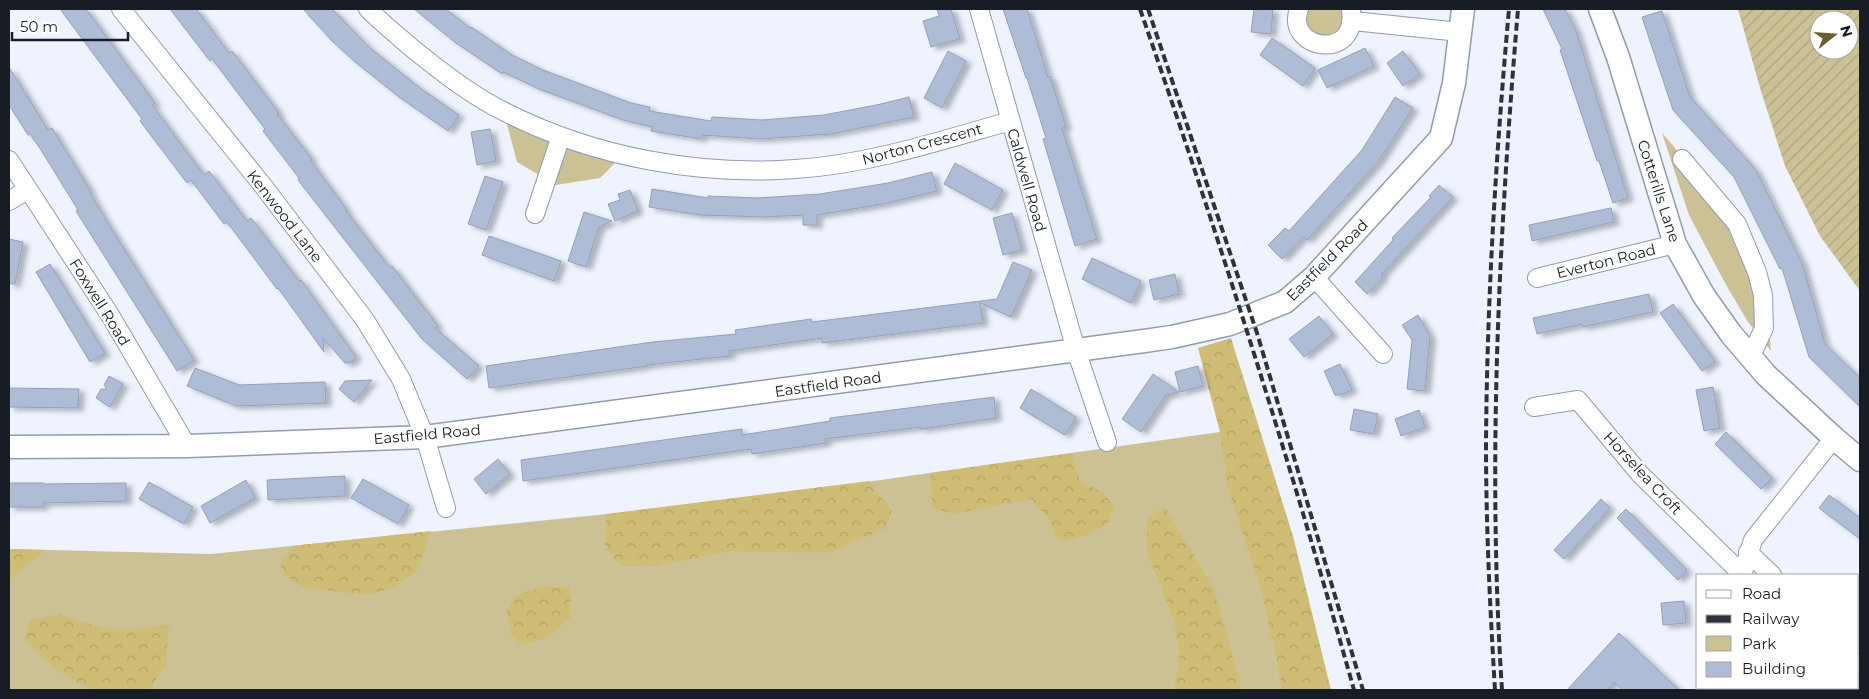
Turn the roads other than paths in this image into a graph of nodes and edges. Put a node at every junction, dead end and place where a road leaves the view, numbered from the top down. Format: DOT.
graph roads {
  1 [pos="121,9"];
  2 [pos="368,9"];
  3 [pos="979,9"];
  4 [pos="1299,9"];
  5 [pos="1463,9"];
  6 [pos="1600,9"];
  7 [pos="1352,15"];
  8 [pos="1460,32"];
  9 [pos="1010,121"];
  10 [pos="561,136"];
  11 [pos="1682,159"];
  12 [pos="9,160"];
  13 [pos="27,190"];
  14 [pos="9,201"];
  15 [pos="535,214"];
  16 [pos="1675,244"];
  17 [pos="1314,277"];
  18 [pos="1537,278"];
  19 [pos="1076,350"];
  20 [pos="1383,354"];
  21 [pos="1750,358"];
  22 [pos="1534,407"];
  23 [pos="425,437"];
  24 [pos="1834,438"];
  25 [pos="1107,442"];
  26 [pos="187,446"];
  27 [pos="9,447"];
  28 [pos="1860,460"];
  29 [pos="446,508"];
  30 [pos="1748,552"];
  31 [pos="1741,574"];
  32 [pos="1742,574"];
  33 [pos="1771,574"];
  1 -- 23 [label="street, Kenwood Lane"];
  2 -- 10 [label="street, Norton Crescent"];
  3 -- 9 [label="street, Caldwell Road"];
  4 -- 7 [label="street"];
  5 -- 8 [label="street, Eastfield Road"];
  6 -- 16 [label="street, Cotterills Lane"];
  7 -- 8 [label="street"];
  8 -- 17 [label="street, Eastfield Road"];
  9 -- 10 [label="street, Norton Crescent"];
  9 -- 19 [label="street, Caldwell Road"];
  10 -- 15 [label="street"];
  11 -- 21 [label="street"];
  12 -- 13 [label="street, Foxwell Road"];
  13 -- 14 [label="street"];
  13 -- 26 [label="street, Foxwell Road"];
  16 -- 18 [label="street, Everton Road"];
  16 -- 21 [label="street, Cotterills Lane"];
  17 -- 19 [label="street, Eastfield Road"];
  17 -- 20 [label="street"];
  19 -- 23 [label="street, Eastfield Road"];
  19 -- 25 [label="street, Caldwell Road"];
  21 -- 24 [label="street, Cotterills Lane"];
  22 -- 31 [label="street, Horselea Croft"];
  23 -- 26 [label="street, Eastfield Road"];
  23 -- 29 [label="street, Kenwood Lane"];
  24 -- 28 [label="street, Cotterills Lane"];
  24 -- 30 [label="street"];
  26 -- 27 [label="street, Eastfield Road"];
  30 -- 32 [label="street"];
  30 -- 33 [label="street"];
}
